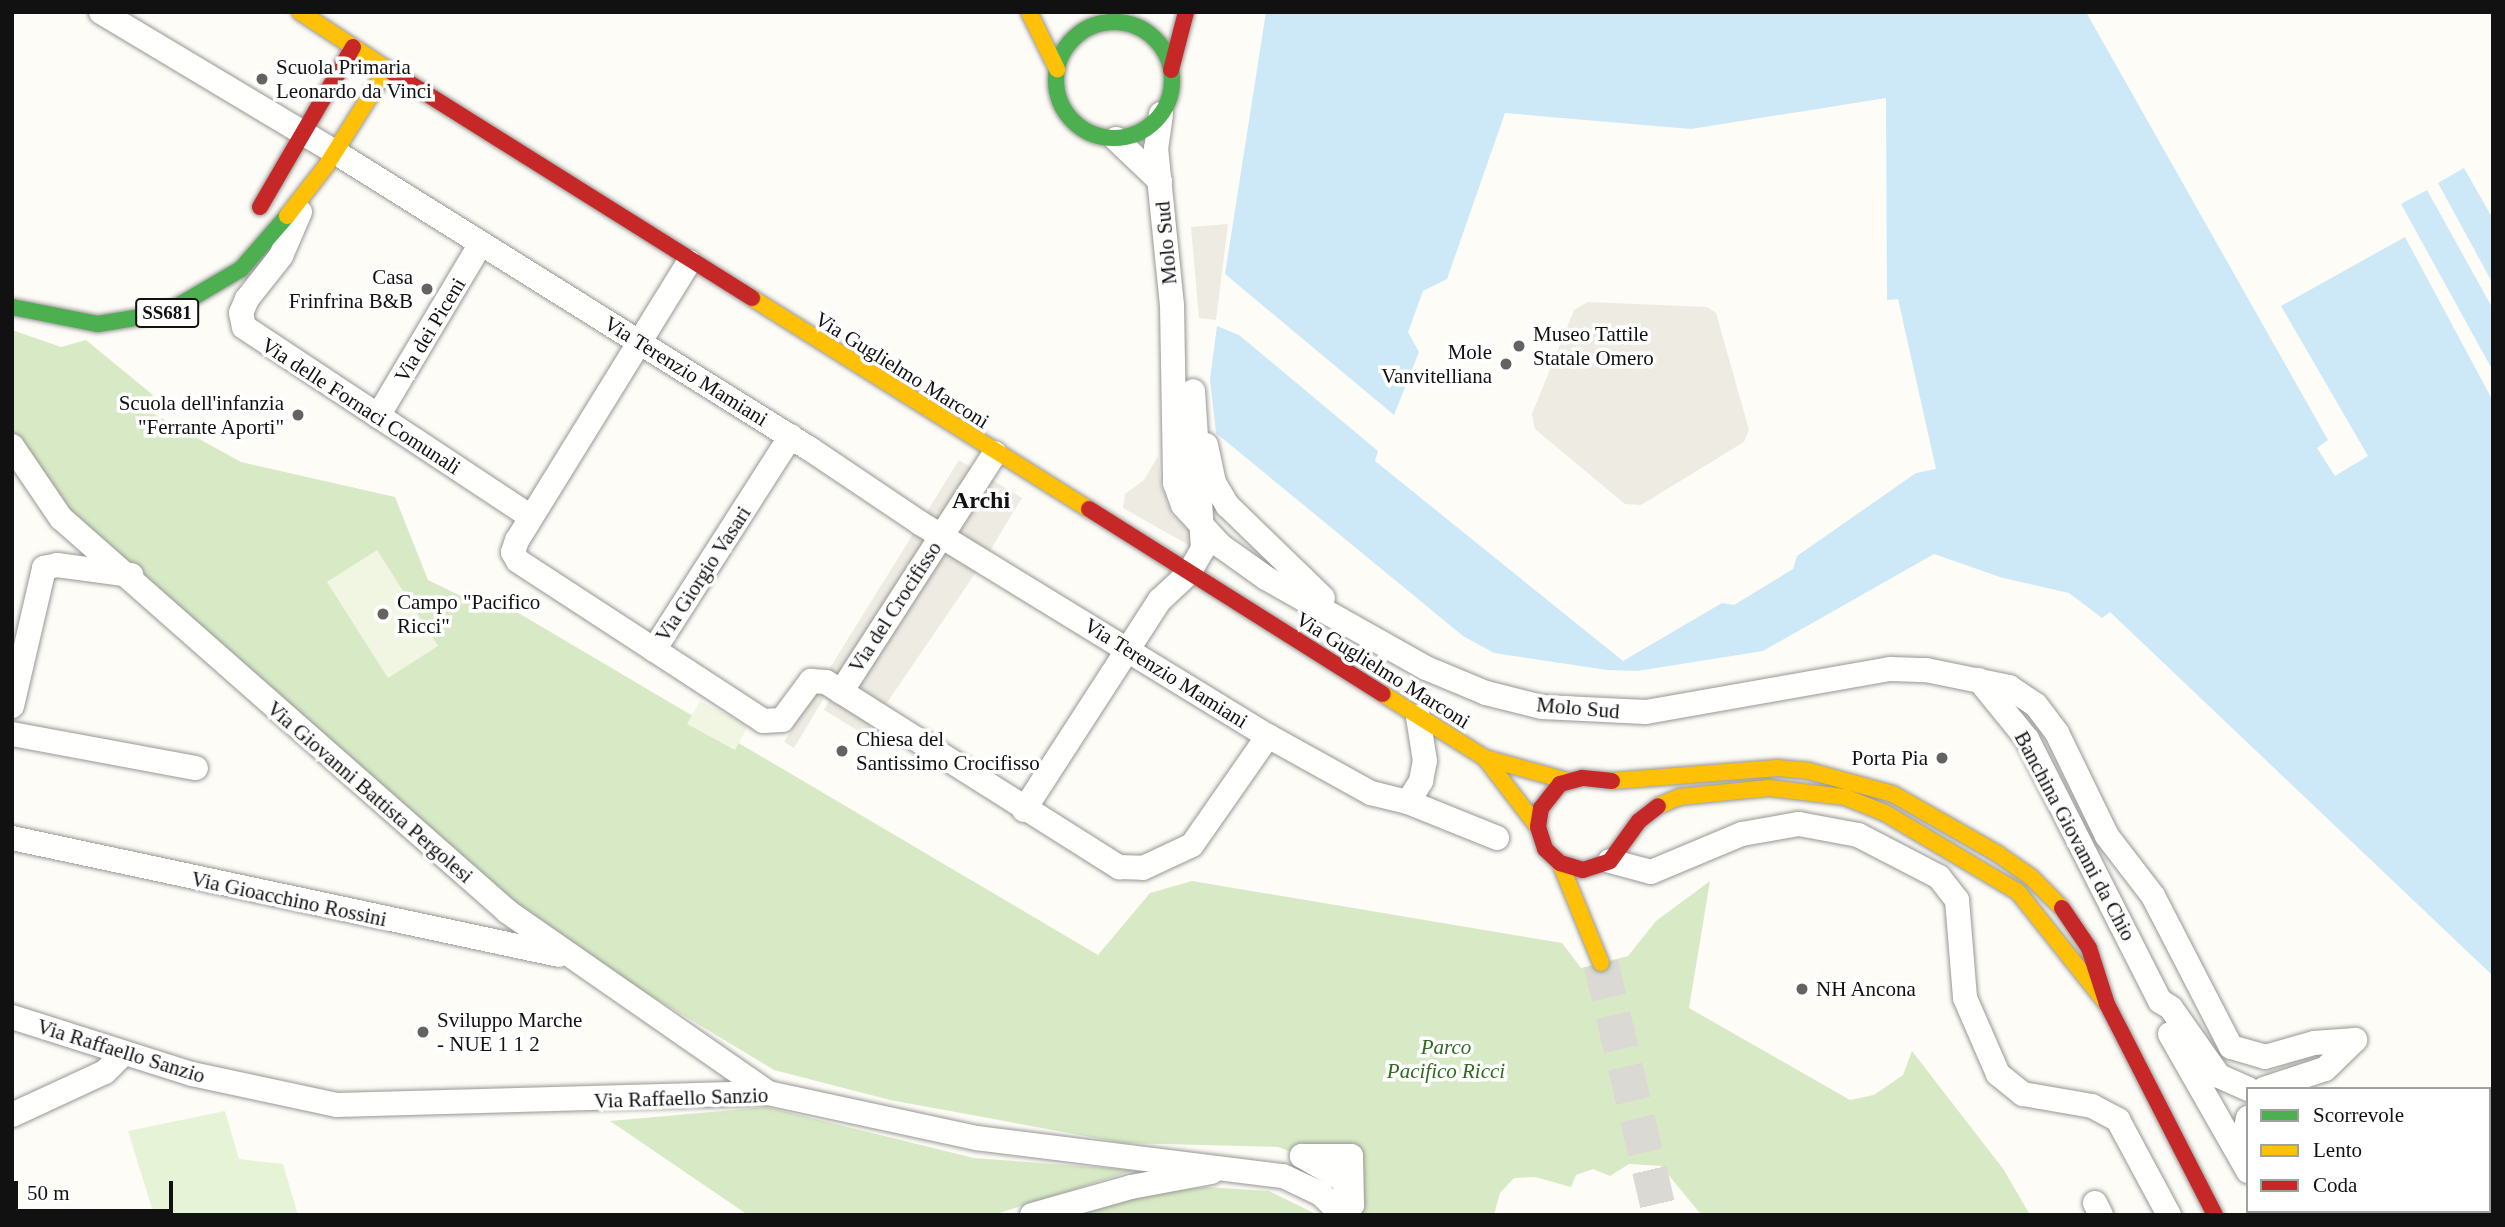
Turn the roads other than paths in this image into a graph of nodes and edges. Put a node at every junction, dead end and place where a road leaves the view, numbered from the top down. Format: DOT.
graph roads {
  1 [pos="300,12"];
  2 [pos="1028,12"];
  3 [pos="1186,12"];
  4 [pos="106,14"];
  5 [pos="1154,17"];
  6 [pos="1070,20"];
  7 [pos="1094,26"];
  8 [pos="1135,26"];
  9 [pos="353,47"];
  10 [pos="1057,68"];
  11 [pos="387,69"];
  12 [pos="1171,70"];
  13 [pos="1161,114"];
  14 [pos="1116,138"];
  15 [pos="302,141"];
  16 [pos="330,159"];
  17 [pos="1160,181"];
  18 [pos="295,208"];
  19 [pos="249,223"];
  20 [pos="481,243"];
  21 [pos="689,262"];
  22 [pos="1172,304"];
  23 [pos="12,307"];
  24 [pos="640,342"];
  25 [pos="1193,391"];
  26 [pos="378,416"];
  27 [pos="791,436"];
  28 [pos="12,446"];
  29 [pos="995,453"];
  30 [pos="531,517"];
  31 [pos="1204,531"];
  32 [pos="941,536"];
  33 [pos="1189,573"];
  34 [pos="132,575"];
  35 [pos="1359,631"];
  36 [pos="1129,649"];
  37 [pos="654,650"];
  38 [pos="1978,680"];
  39 [pos="1809,682"];
  40 [pos="841,692"];
  41 [pos="12,706"];
  42 [pos="1418,717"];
  43 [pos="12,734"];
  44 [pos="1268,736"];
  45 [pos="1485,758"];
  46 [pos="196,768"];
  47 [pos="1568,781"];
  48 [pos="1603,782"];
  49 [pos="1408,802"];
  50 [pos="1024,810"];
  51 [pos="1538,827"];
  52 [pos="1628,835"];
  53 [pos="12,838"];
  54 [pos="1497,838"];
  55 [pos="1192,845"];
  56 [pos="1560,863"];
  57 [pos="1601,865"];
  58 [pos="567,957"];
  59 [pos="2160,1001"];
  60 [pos="2107,1004"];
  61 [pos="12,1017"];
  62 [pos="2216,1023"];
  63 [pos="122,1055"];
  64 [pos="2237,1086"];
  65 [pos="2270,1087"];
  66 [pos="768,1093"];
  67 [pos="12,1115"];
  68 [pos="2246,1164"];
  69 [pos="1218,1167"];
  70 [pos="1032,1215"];
  71 [pos="1343,1215"];
  72 [pos="2169,1215"];
  73 [pos="2216,1215"];
  1 -- 9 [label="main road, Via Guglielmo Marconi"];
  2 -- 10 [label="main road, Molo Sud"];
  3 -- 12 [label="main road, Molo Sud"];
  4 -- 15 [label="street, Via Terenzio Mamiani"];
  5 -- 8 [label="main road"];
  6 -- 7 [label="main road"];
  7 -- 8 [label="main road"];
  7 -- 10 [label="main road"];
  8 -- 12 [label="main road"];
  9 -- 11 [label="main road, Via Guglielmo Marconi"];
  9 -- 15 [label="main road"];
  10 -- 14 [label="main road, Molo Sud"];
  11 -- 16 [label="main road"];
  11 -- 21 [label="main road, Via Guglielmo Marconi"];
  12 -- 13 [label="main road, Molo Sud"];
  13 -- 14 [label="main road"];
  13 -- 17 [label="street, Molo Sud"];
  14 -- 17 [label="street, Molo Sud"];
  15 -- 16 [label="street, Via Terenzio Mamiani"];
  15 -- 19 [label="main road"];
  16 -- 18 [label="main road"];
  16 -- 20 [label="street, Via Terenzio Mamiani"];
  17 -- 22 [label="street, Molo Sud"];
  18 -- 23 [label="main road, SS681"];
  18 -- 26 [label="street, Via delle Fornaci Comunali"];
  20 -- 24 [label="street, Via Terenzio Mamiani"];
  20 -- 26 [label="street, Via dei Piceni"];
  21 -- 24 [label="street"];
  21 -- 29 [label="main road, Via Guglielmo Marconi"];
  22 -- 25 [label="street, Molo Sud"];
  22 -- 31 [label="street, Molo Sud"];
  24 -- 27 [label="street, Via Terenzio Mamiani"];
  24 -- 30 [label="street"];
  25 -- 31 [label="street, Molo Sud"];
  25 -- 35 [label="street, Molo Sud"];
  26 -- 30 [label="street, Via delle Fornaci Comunali"];
  27 -- 32 [label="street, Via Terenzio Mamiani"];
  27 -- 37 [label="street, Via Giorgio Vasari"];
  28 -- 34 [label="street, Via Giovanni Battista Pergolesi"];
  29 -- 32 [label="street, Via del Crocifisso"];
  29 -- 33 [label="main road, Via Guglielmo Marconi"];
  30 -- 37 [label="street"];
  31 -- 33 [label="street, Molo Sud"];
  31 -- 35 [label="street, Molo Sud"];
  32 -- 36 [label="street, Via Terenzio Mamiani"];
  32 -- 40 [label="street, Via del Crocifisso"];
  33 -- 36 [label="street"];
  33 -- 42 [label="main road, Via Guglielmo Marconi"];
  34 -- 41 [label="street"];
  34 -- 58 [label="street, Via Giovanni Battista Pergolesi"];
  35 -- 39 [label="street, Molo Sud"];
  36 -- 44 [label="street, Via Terenzio Mamiani"];
  36 -- 50 [label="street"];
  37 -- 40 [label="street, Via Giorgio Vasari"];
  38 -- 39 [label="street, Banchina Giovanni da Chio"];
  38 -- 59 [label="street, Banchina Giovanni da Chio"];
  38 -- 62 [label="street, Banchina Giovanni da Chio"];
  40 -- 50 [label="street, Via Giorgio Vasari"];
  42 -- 45 [label="main road, Via Guglielmo Marconi"];
  42 -- 49 [label="street"];
  43 -- 46 [label="street"];
  44 -- 49 [label="street, Via Terenzio Mamiani"];
  44 -- 55 [label="street, Via Terenzio Mamiani"];
  45 -- 47 [label="main road, Via Guglielmo Marconi"];
  45 -- 51 [label="main road, Via Guglielmo Marconi"];
  47 -- 48 [label="main road, Via Guglielmo Marconi"];
  47 -- 51 [label="main road"];
  48 -- 52 [label="main road"];
  48 -- 60 [label="main road, Via Guglielmo Marconi"];
  49 -- 54 [label="street, Via Terenzio Mamiani"];
  50 -- 55 [label="street, Via Giorgio Vasari"];
  51 -- 56 [label="main road, Via Guglielmo Marconi"];
  52 -- 57 [label="main road"];
  52 -- 60 [label="main road"];
  53 -- 58 [label="street, Via Gioacchino Rossini"];
  56 -- 57 [label="main road"];
  56 -- 57 [label="main road, Via Guglielmo Marconi"];
  57 -- 72 [label="street"];
  58 -- 66 [label="street, Via Giovanni Battista Pergolesi"];
  59 -- 64 [label="street, Banchina Giovanni da Chio"];
  59 -- 68 [label="street, Banchina Giovanni da Chio"];
  60 -- 73 [label="main road"];
  61 -- 63 [label="street, Via Raffaello Sanzio"];
  62 -- 64 [label="street, Banchina Giovanni da Chio"];
  62 -- 65 [label="street, Banchina Giovanni da Chio"];
  63 -- 66 [label="street, Via Raffaello Sanzio"];
  63 -- 67 [label="street"];
  64 -- 68 [label="street, Banchina Giovanni da Chio"];
  66 -- 69 [label="street, Via Raffaello Sanzio"];
  69 -- 70 [label="street"];
  69 -- 71 [label="street, Via Raffaello Sanzio"];
}
